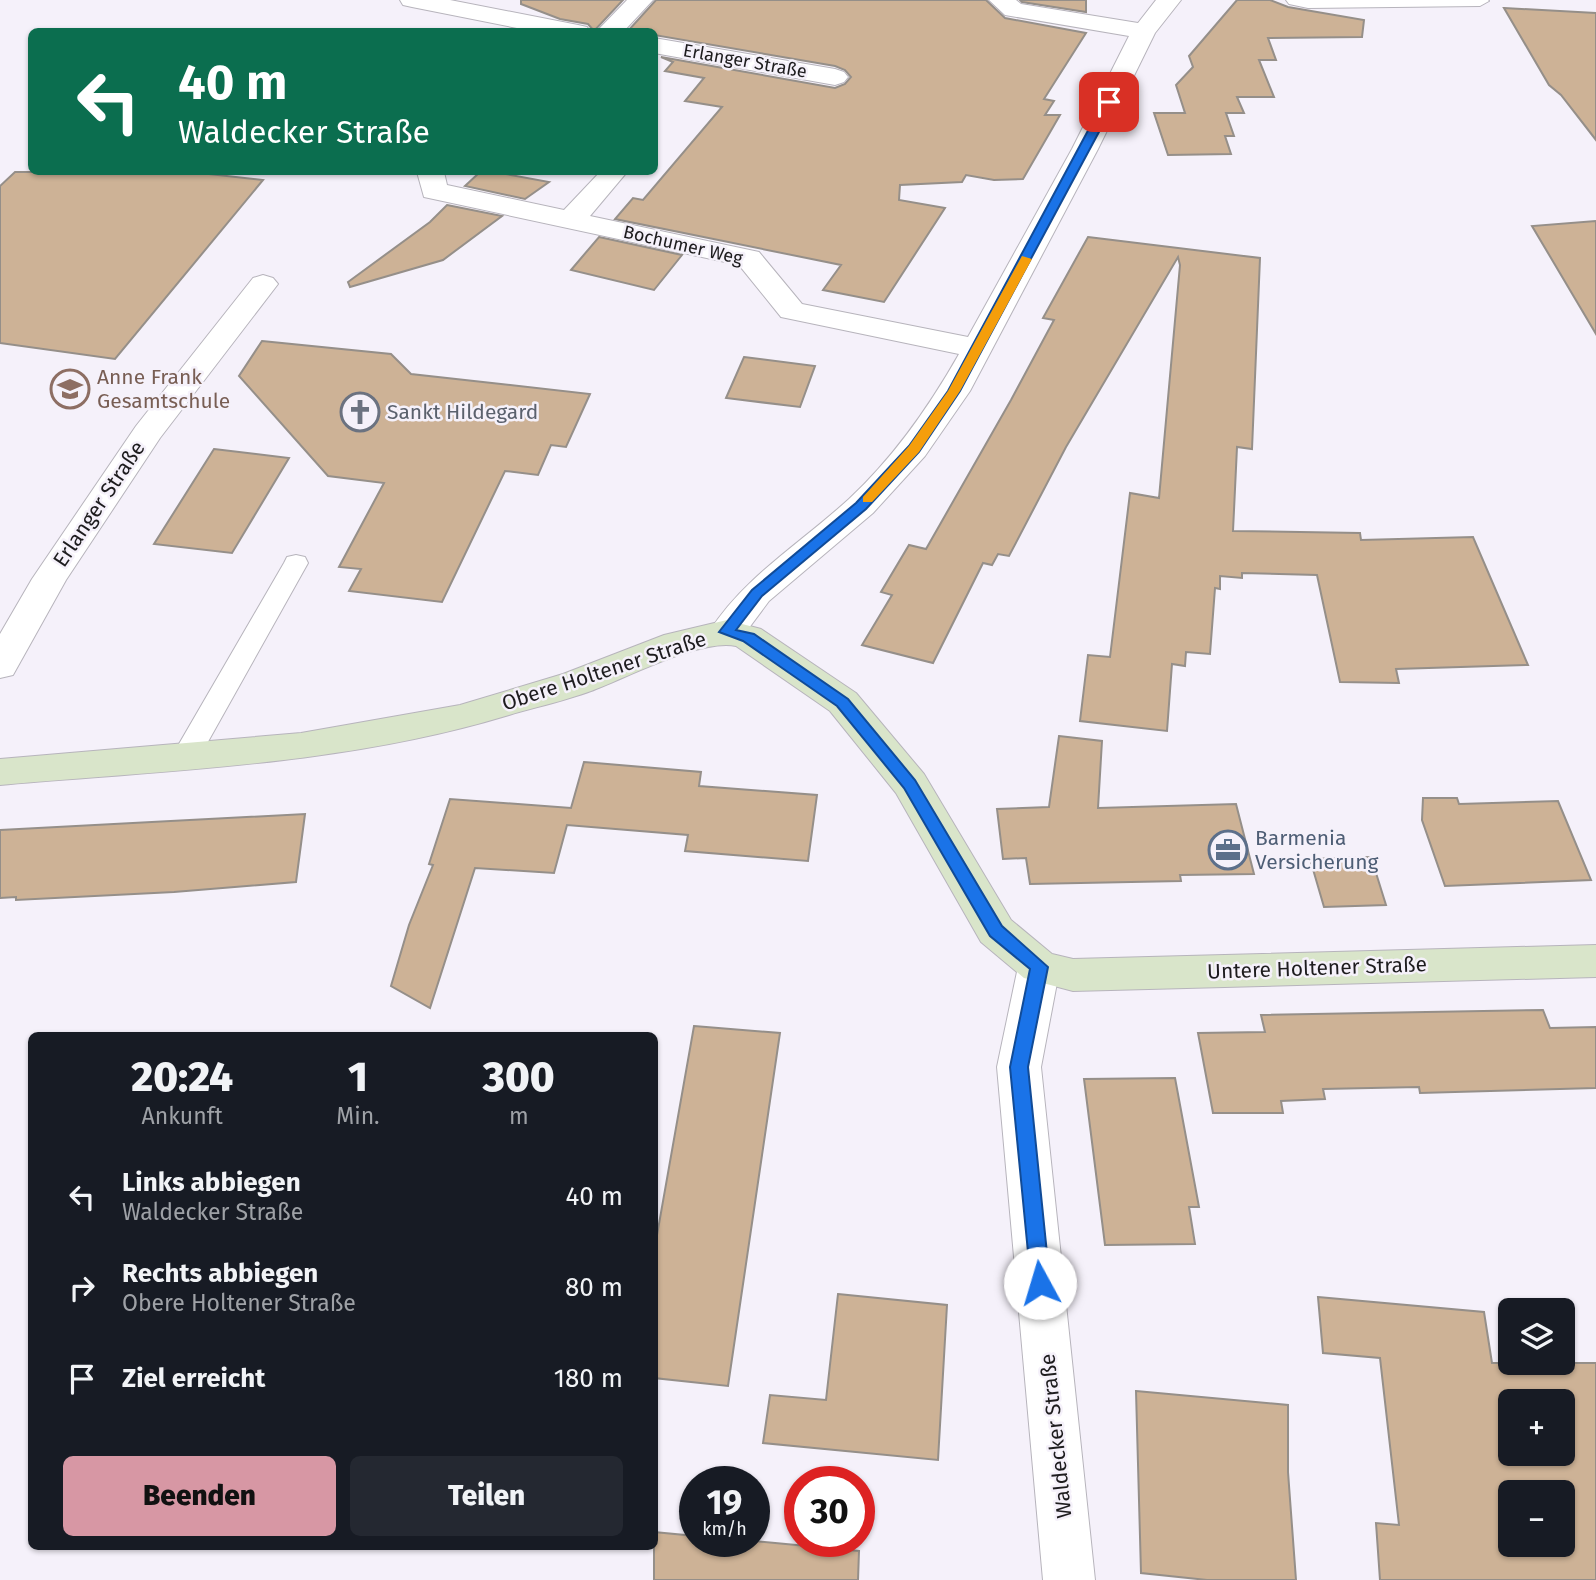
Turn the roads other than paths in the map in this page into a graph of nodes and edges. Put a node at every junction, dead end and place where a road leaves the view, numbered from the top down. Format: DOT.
graph roads {
  1 [pos="412,0"];
  2 [pos="641,0"];
  3 [pos="1001,0"];
  4 [pos="1169,0"];
  5 [pos="1295,0"];
  6 [pos="1480,1"];
  7 [pos="557,28"];
  8 [pos="612,28"];
  9 [pos="1144,31"];
  10 [pos="658,46"];
  11 [pos="835,77"];
  12 [pos="611,175"];
  13 [pos="432,181"];
  14 [pos="572,220"];
  15 [pos="263,284"];
  16 [pos="977,348"];
  17 [pos="296,563"];
  18 [pos="727,632"];
  19 [pos="0,666"];
  20 [pos="186,756"];
  21 [pos="0,772"];
  22 [pos="1596,961"];
  23 [pos="1039,967"];
  24 [pos="1069,1580"];
  1 -- 7 [label="street"];
  2 -- 8 [label="street"];
  3 -- 9 [label="street"];
  4 -- 9 [label="street, Obere Holtener Straße"];
  5 -- 6 [label="lane"];
  9 -- 16 [label="street, Obere Holtener Straße"];
  10 -- 11 [label="street, Erlanger Straße"];
  12 -- 14 [label="street"];
  13 -- 14 [label="street, Bochumer Weg"];
  14 -- 16 [label="street, Bochumer Weg"];
  15 -- 19 [label="street, Erlanger Straße"];
  16 -- 18 [label="street, Obere Holtener Straße"];
  17 -- 20 [label="lane"];
  18 -- 20 [label="street, Obere Holtener Straße"];
  18 -- 23 [label="street"];
  20 -- 21 [label="street, Obere Holtener Straße"];
  22 -- 23 [label="street, Untere Holtener Straße"];
  23 -- 24 [label="street, Waldecker Straße"];
}
